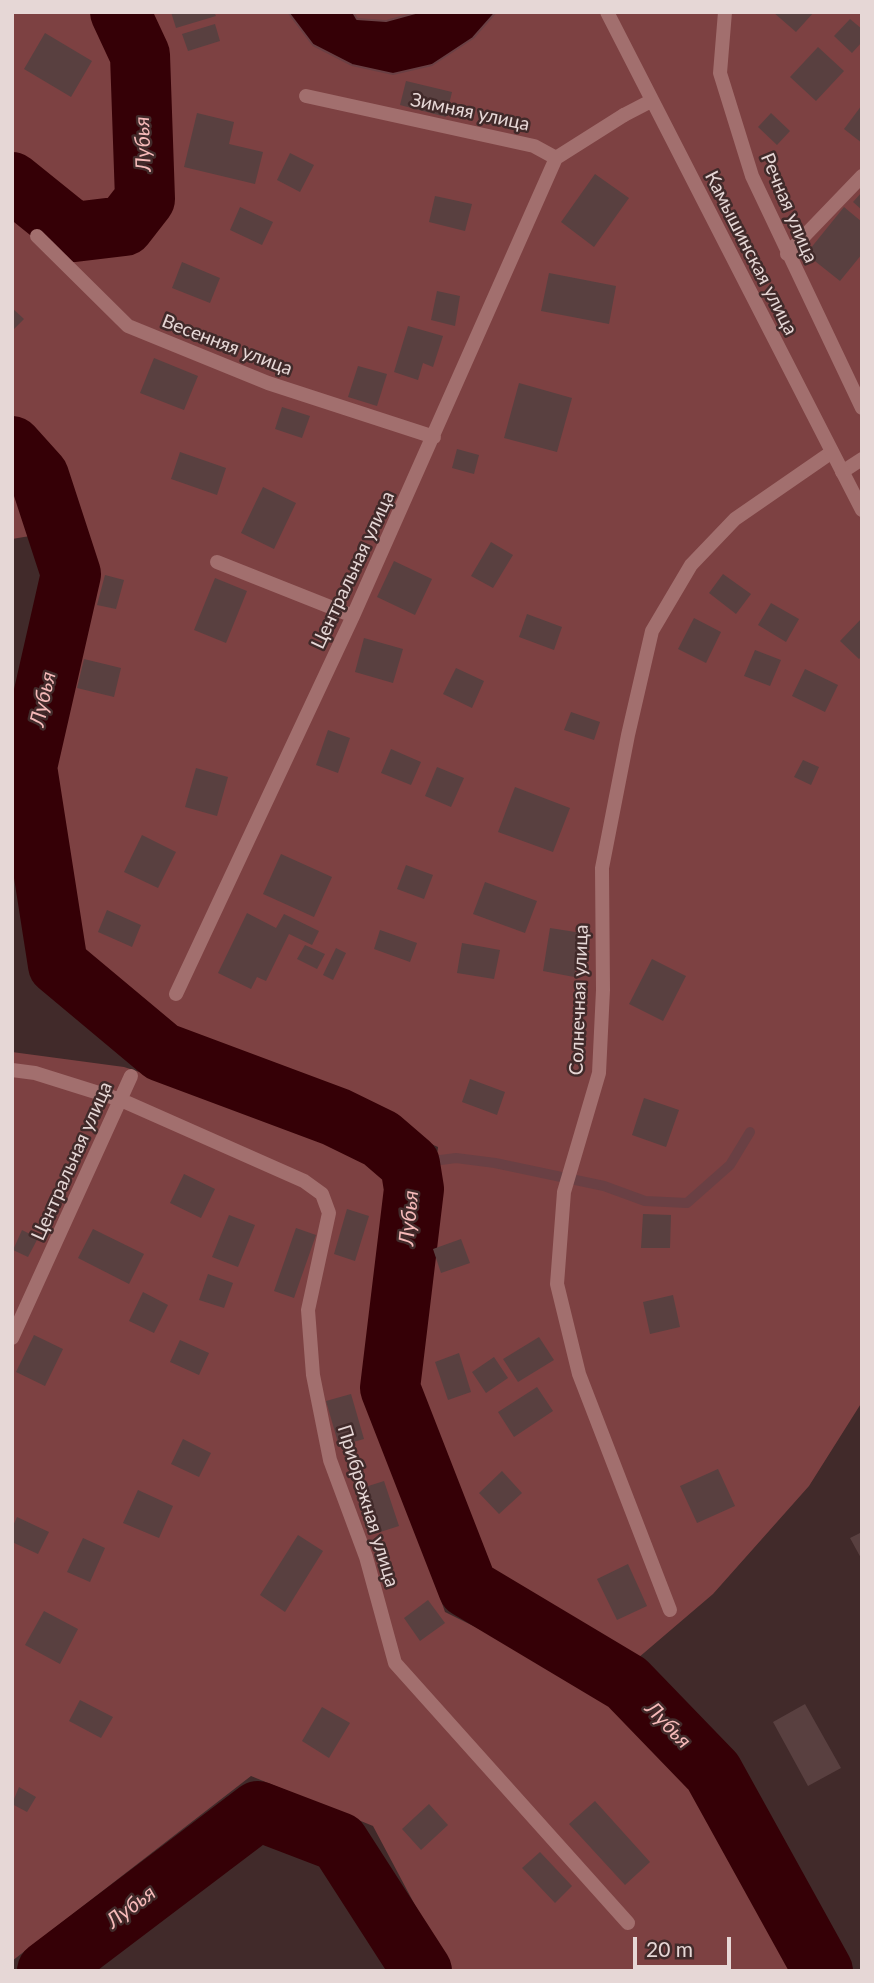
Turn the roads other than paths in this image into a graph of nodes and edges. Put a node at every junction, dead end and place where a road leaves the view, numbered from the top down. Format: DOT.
graph roads {
  1 [pos="607,12"];
  2 [pos="725,12"];
  3 [pos="306,96"];
  4 [pos="651,101"];
  5 [pos="556,158"];
  6 [pos="862,176"];
  7 [pos="37,236"];
  8 [pos="787,254"];
  9 [pos="862,408"];
  10 [pos="434,437"];
  11 [pos="832,452"];
  12 [pos="862,459"];
  13 [pos="842,471"];
  14 [pos="862,510"];
  15 [pos="218,562"];
  16 [pos="353,616"];
  17 [pos="176,994"];
  18 [pos="12,1070"];
  19 [pos="131,1076"];
  20 [pos="121,1100"];
  21 [pos="12,1338"];
  22 [pos="670,1609"];
  23 [pos="628,1923"];
  1 -- 4 [label="street, Камышинская улица"];
  2 -- 8 [label="street, Речная улица"];
  3 -- 5 [label="street, Зимняя улица"];
  4 -- 5 [label="street"];
  4 -- 11 [label="street, Камышинская улица"];
  5 -- 10 [label="street, Центральная улица"];
  6 -- 8 [label="street"];
  7 -- 10 [label="street, Весенняя улица"];
  8 -- 9 [label="street, Речная улица"];
  10 -- 16 [label="street, Центральная улица"];
  11 -- 13 [label="street, Камышинская улица"];
  11 -- 22 [label="street, Солнечная улица"];
  12 -- 13 [label="street"];
  13 -- 14 [label="street, Камышинская улица"];
  15 -- 16 [label="street"];
  16 -- 17 [label="street, Центральная улица"];
  18 -- 20 [label="street, Прибрежная улица"];
  19 -- 20 [label="street, Центральная улица"];
  20 -- 21 [label="street, Центральная улица"];
  20 -- 23 [label="street, Прибрежная улица"];
}
